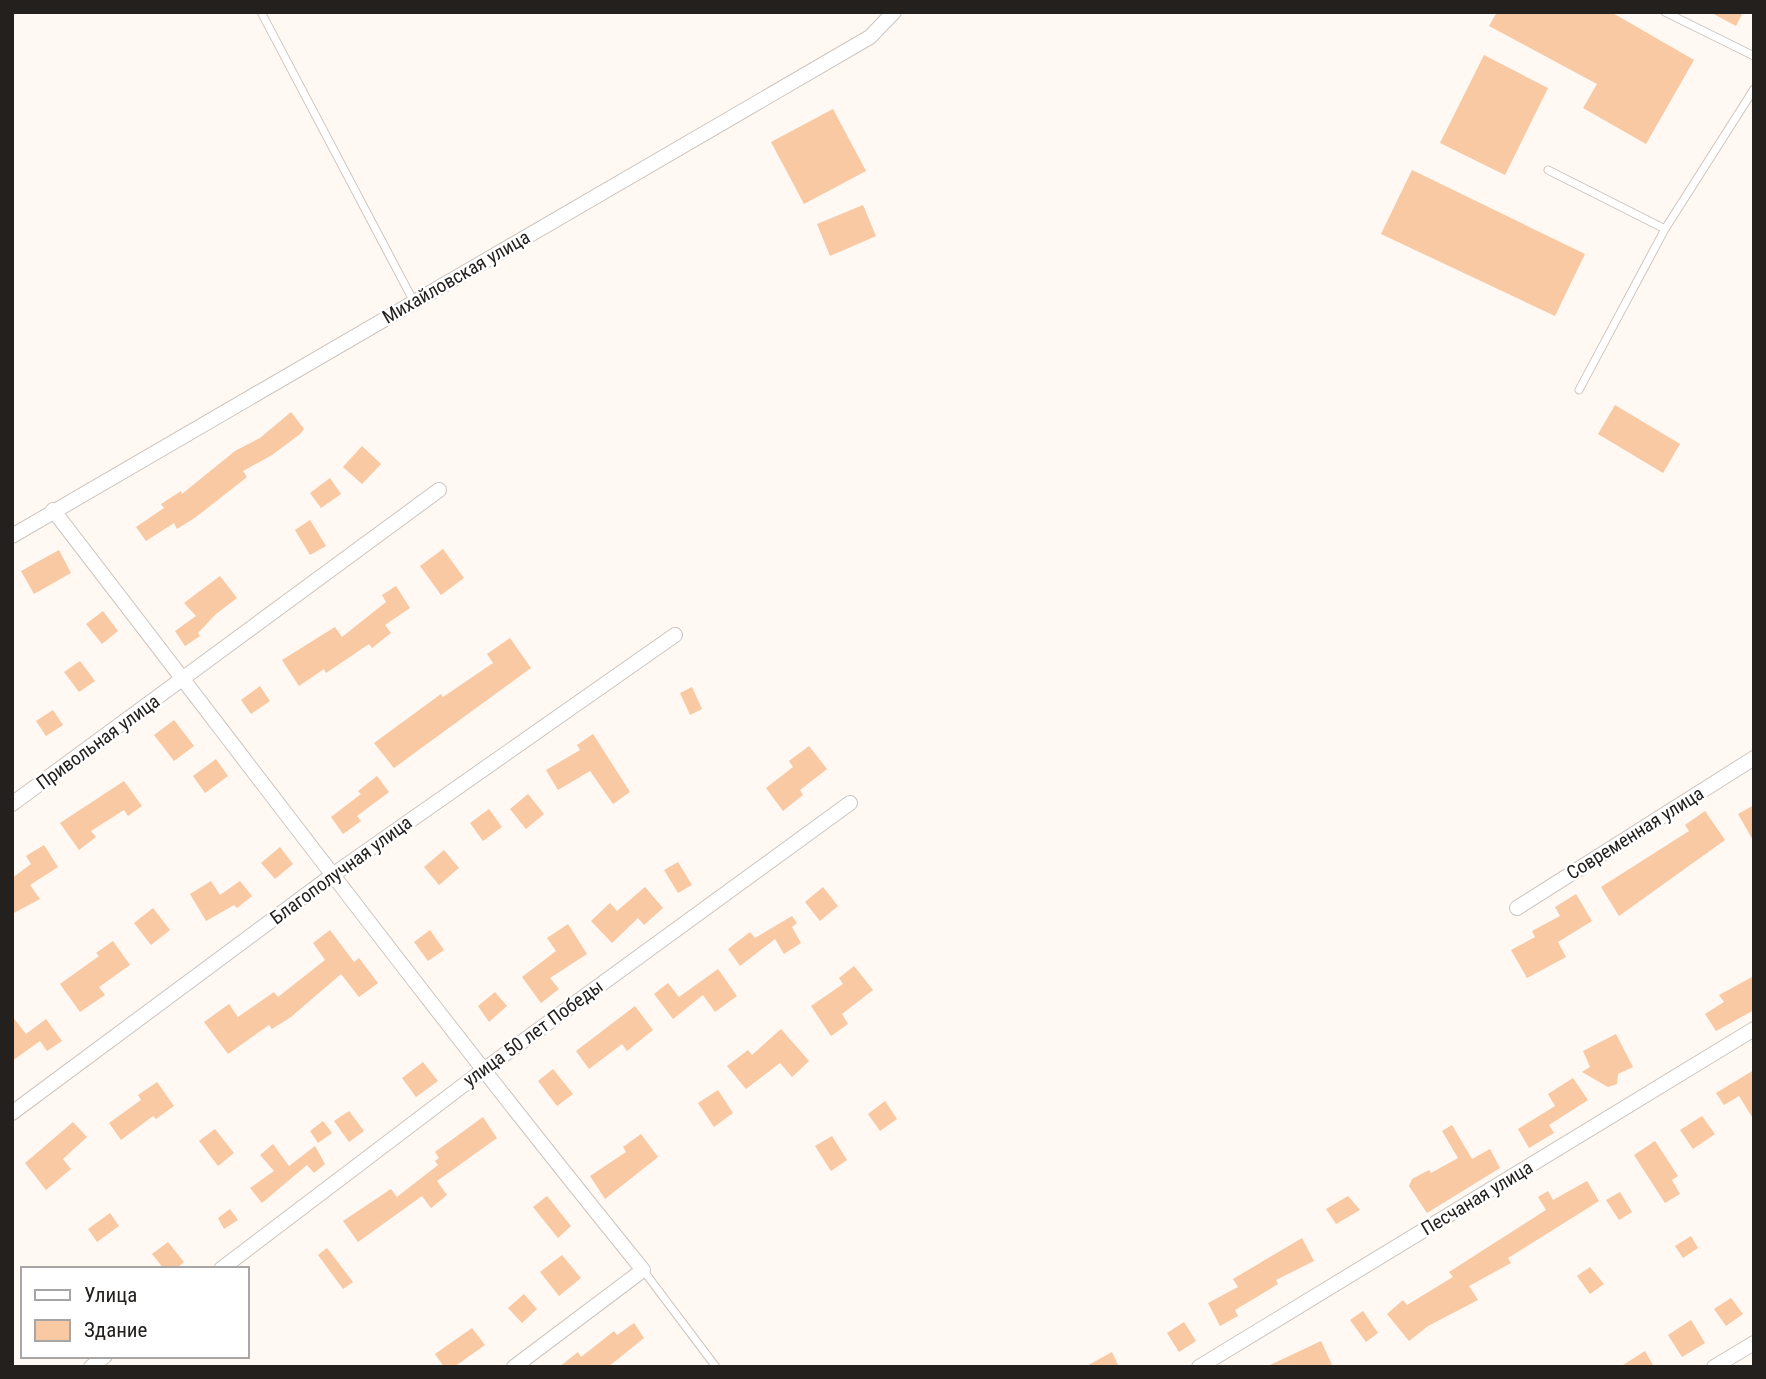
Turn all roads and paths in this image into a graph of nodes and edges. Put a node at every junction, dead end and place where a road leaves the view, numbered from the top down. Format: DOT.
graph roads {
  1 [pos="261,12"];
  2 [pos="894,12"];
  3 [pos="1665,12"];
  4 [pos="1754,56"];
  5 [pos="1754,89"];
  6 [pos="1548,170"];
  7 [pos="1665,229"];
  8 [pos="414,302"];
  9 [pos="1579,390"];
  10 [pos="439,490"];
  11 [pos="53,510"];
  12 [pos="12,536"];
  13 [pos="675,635"];
  14 [pos="184,680"];
  15 [pos="1754,758"];
  16 [pos="850,803"];
  17 [pos="12,804"];
  18 [pos="334,874"];
  19 [pos="1517,908"];
  20 [pos="1754,1029"];
  21 [pos="482,1070"];
  22 [pos="12,1112"];
  23 [pos="223,1267"];
  24 [pos="643,1270"];
  25 [pos="1754,1343"];
  26 [pos="514,1367"];
  27 [pos="716,1367"];
  28 [pos="1199,1367"];
  29 [pos="1714,1367"];
  1 -- 8 [label="lane"];
  2 -- 8 [label="street, Михайловская улица"];
  3 -- 4 [label="lane"];
  5 -- 7 [label="lane"];
  6 -- 7 [label="lane"];
  7 -- 9 [label="lane"];
  8 -- 11 [label="street, Михайловская улица"];
  10 -- 14 [label="street, Привольная улица"];
  11 -- 12 [label="street, Михайловская улица"];
  11 -- 14 [label="street"];
  13 -- 18 [label="street, Благополучная улица"];
  14 -- 17 [label="street, Привольная улица"];
  14 -- 18 [label="street"];
  15 -- 19 [label="street, Современная улица"];
  16 -- 21 [label="street, улица 50 лет Победы"];
  18 -- 21 [label="street"];
  18 -- 22 [label="street, Благополучная улица"];
  20 -- 28 [label="street, Песчаная улица"];
  21 -- 23 [label="street, улица 50 лет Победы"];
  21 -- 24 [label="street"];
  24 -- 26 [label="street"];
  24 -- 27 [label="lane"];
  25 -- 29 [label="street"];
}
